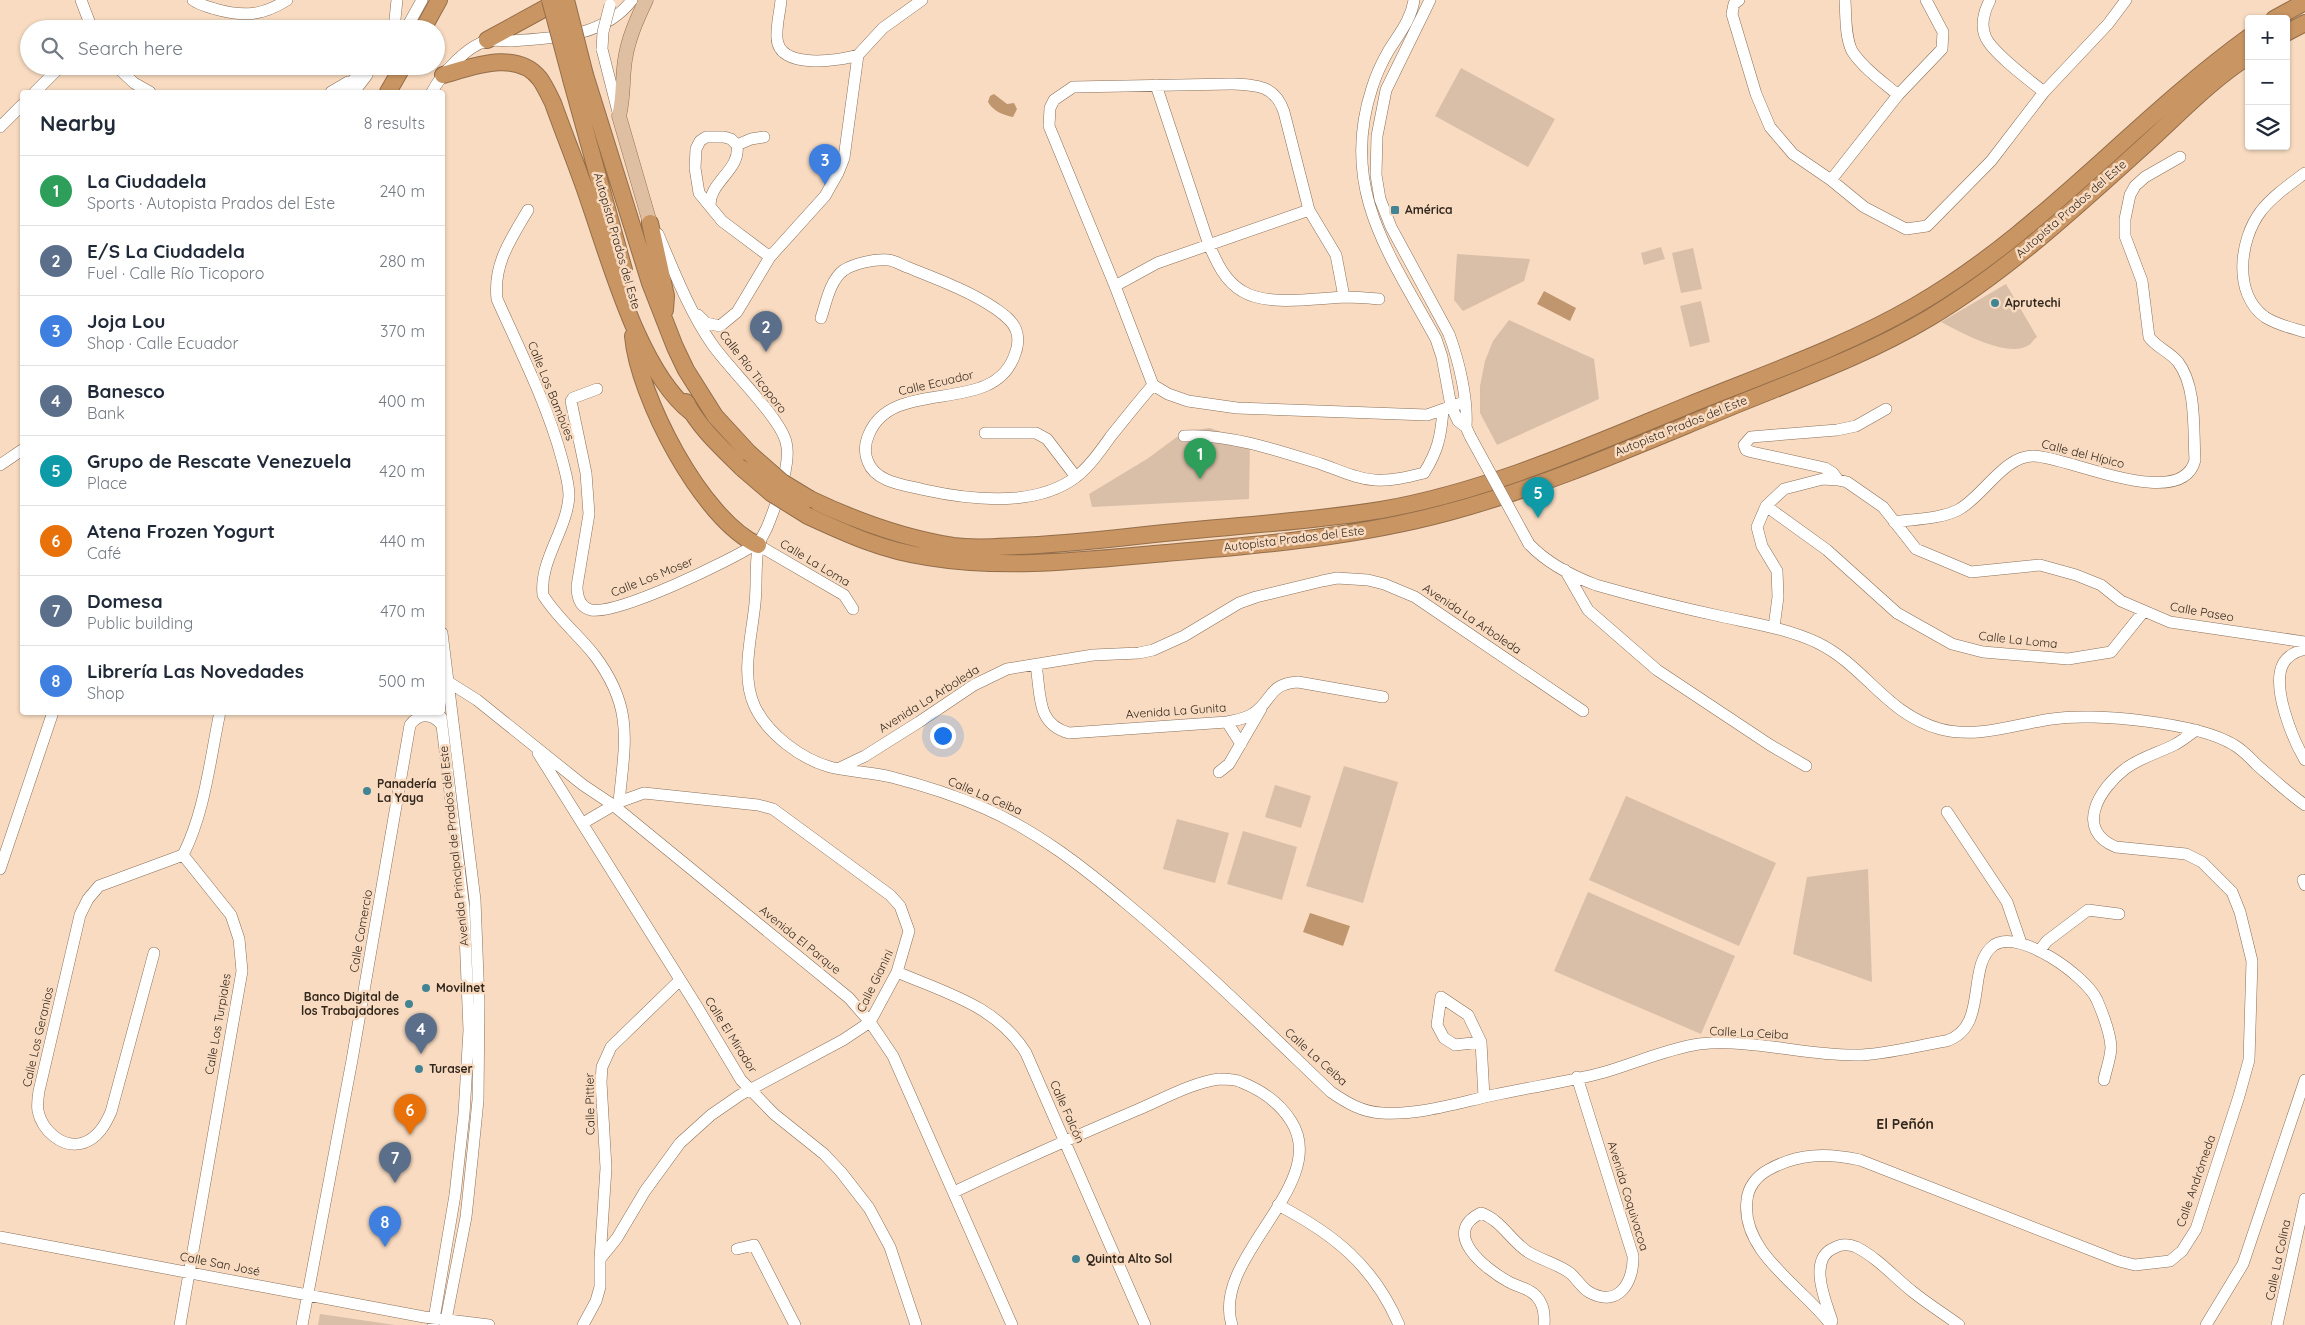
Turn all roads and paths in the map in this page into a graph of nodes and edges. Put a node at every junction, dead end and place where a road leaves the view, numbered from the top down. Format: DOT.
graph roads {
  1 [pos="81,0"];
  2 [pos="192,0"];
  3 [pos="287,0"];
  4 [pos="397,0"];
  5 [pos="422,0"];
  6 [pos="439,0"];
  7 [pos="550,0"];
  8 [pos="560,0"];
  9 [pos="566,0"];
  10 [pos="632,0"];
  11 [pos="646,0"];
  12 [pos="781,0"];
  13 [pos="922,0"];
  14 [pos="1414,0"];
  15 [pos="1430,0"];
  16 [pos="1739,0"];
  17 [pos="1845,0"];
  18 [pos="1926,0"];
  19 [pos="1990,0"];
  20 [pos="2126,0"];
  21 [pos="611,2"];
  22 [pos="2305,2"];
  23 [pos="2281,15"];
  24 [pos="89,20"];
  25 [pos="395,20"];
  26 [pos="411,20"];
  27 [pos="428,20"];
  28 [pos="2305,23"];
  29 [pos="2290,31"];
  30 [pos="487,40"];
  31 [pos="2245,40"];
  32 [pos="858,55"];
  33 [pos="2245,59"];
  34 [pos="445,73"];
  35 [pos="445,74"];
  36 [pos="52,75"];
  37 [pos="126,75"];
  38 [pos="359,75"];
  39 [pos="367,75"];
  40 [pos="398,75"];
  41 [pos="443,75"];
  42 [pos="356,77"];
  43 [pos="1156,85"];
  44 [pos="37,90"];
  45 [pos="146,90"];
  46 [pos="334,90"];
  47 [pos="345,90"];
  48 [pos="356,90"];
  49 [pos="390,90"];
  50 [pos="433,90"];
  51 [pos="2044,92"];
  52 [pos="1898,95"];
  53 [pos="20,107"];
  54 [pos="619,116"];
  55 [pos="0,127"];
  56 [pos="764,137"];
  57 [pos="737,145"];
  58 [pos="2180,157"];
  59 [pos="2305,173"];
  60 [pos="1831,180"];
  61 [pos="710,205"];
  62 [pos="528,210"];
  63 [pos="1309,210"];
  64 [pos="650,223"];
  65 [pos="1209,245"];
  66 [pos="770,257"];
  67 [pos="1115,286"];
  68 [pos="1344,297"];
  69 [pos="1379,298"];
  70 [pos="634,306"];
  71 [pos="695,312"];
  72 [pos="821,318"];
  73 [pos="664,319"];
  74 [pos="632,325"];
  75 [pos="2305,332"];
  76 [pos="1153,385"];
  77 [pos="597,388"];
  78 [pos="1464,402"];
  79 [pos="1447,408"];
  80 [pos="1886,409"];
  81 [pos="690,412"];
  82 [pos="1468,432"];
  83 [pos="985,433"];
  84 [pos="1184,436"];
  85 [pos="20,451"];
  86 [pos="0,465"];
  87 [pos="1076,477"];
  88 [pos="1838,480"];
  89 [pos="1766,506"];
  90 [pos="1894,522"];
  91 [pos="757,545"];
  92 [pos="1565,570"];
  93 [pos="853,609"];
  94 [pos="2144,611"];
  95 [pos="1774,626"];
  96 [pos="2305,642"];
  97 [pos="2305,649"];
  98 [pos="1036,665"];
  99 [pos="445,671"];
  100 [pos="446,684"];
  101 [pos="1383,697"];
  102 [pos="1263,706"];
  103 [pos="1583,711"];
  104 [pos="52,715"];
  105 [pos="219,715"];
  106 [pos="412,715"];
  107 [pos="441,718"];
  108 [pos="1227,722"];
  109 [pos="410,725"];
  110 [pos="2196,730"];
  111 [pos="1242,744"];
  112 [pos="532,745"];
  113 [pos="2305,760"];
  114 [pos="1806,766"];
  115 [pos="840,768"];
  116 [pos="1219,772"];
  117 [pos="616,804"];
  118 [pos="2305,805"];
  119 [pos="1947,812"];
  120 [pos="583,823"];
  121 [pos="183,855"];
  122 [pos="0,869"];
  123 [pos="2119,914"];
  124 [pos="2021,943"];
  125 [pos="2039,951"];
  126 [pos="154,952"];
  127 [pos="897,972"];
  128 [pos="680,980"];
  129 [pos="870,1022"];
  130 [pos="1482,1042"];
  131 [pos="1577,1077"];
  132 [pos="2104,1080"];
  133 [pos="2305,1080"];
  134 [pos="750,1090"];
  135 [pos="1484,1097"];
  136 [pos="1065,1140"];
  137 [pos="954,1192"];
  138 [pos="2305,1199"];
  139 [pos="1278,1205"];
  140 [pos="0,1237"];
  141 [pos="737,1249"];
  142 [pos="600,1259"];
  143 [pos="190,1272"];
  144 [pos="309,1296"];
  145 [pos="440,1322"];
  146 [pos="180,1325"];
  147 [pos="302,1325"];
  148 [pos="488,1325"];
  149 [pos="583,1325"];
  150 [pos="795,1325"];
  151 [pos="916,1325"];
  152 [pos="1012,1325"];
  153 [pos="1145,1325"];
  154 [pos="1232,1325"];
  155 [pos="1400,1325"];
  156 [pos="1544,1325"];
  157 [pos="1832,1325"];
  158 [pos="1960,1325"];
  159 [pos="2206,1325"];
  160 [pos="2277,1325"];
  1 -- 24 [label="street"];
  2 -- 3 [label="street"];
  4 -- 25 [label="street"];
  5 -- 26 [label="street"];
  6 -- 27 [label="highway"];
  7 -- 70 [label="highway, Autopista Prados del Este, bridge"];
  8 -- 30 [label="highway"];
  9 -- 73 [label="highway, Autopista Prados del Este, bridge"];
  10 -- 30 [label="street"];
  11 -- 54 [label="main road"];
  12 -- 32 [label="street"];
  13 -- 32 [label="street"];
  14 -- 79 [label="street"];
  15 -- 78 [label="street"];
  16 -- 60 [label="street"];
  17 -- 52 [label="street"];
  18 -- 52 [label="street"];
  19 -- 51 [label="street"];
  20 -- 51 [label="street"];
  21 -- 54 [label="street, bridge"];
  22 -- 23 [label="highway"];
  28 -- 29 [label="highway"];
  30 -- 34 [label="street"];
  31 -- 73 [label="highway, Autopista Prados del Este, bridge"];
  32 -- 66 [label="street"];
  33 -- 81 [label="highway, Autopista Prados del Este, bridge"];
  35 -- 74 [label="highway"];
  36 -- 44 [label="street"];
  37 -- 45 [label="street"];
  38 -- 42 [label="street"];
  39 -- 48 [label="street"];
  40 -- 49 [label="highway"];
  41 -- 50 [label="street"];
  42 -- 46 [label="street"];
  42 -- 47 [label="street"];
  43 -- 63 [label="street"];
  43 -- 65 [label="street"];
  43 -- 67 [label="street"];
  51 -- 60 [label="street"];
  52 -- 60 [label="street"];
  53 -- 55 [label="street"];
  54 -- 64 [label="main road"];
  56 -- 57 [label="street"];
  57 -- 61 [label="street"];
  57 -- 61 [label="street"];
  58 -- 90 [label="street, Calle del Hípico"];
  59 -- 75 [label="street"];
  61 -- 66 [label="street"];
  62 -- 117 [label="street, Calle Los Bambúes"];
  63 -- 65 [label="street"];
  63 -- 68 [label="street"];
  64 -- 71 [label="street, Calle Río Ticoporo"];
  64 -- 73 [label="highway"];
  65 -- 67 [label="street"];
  65 -- 68 [label="street"];
  66 -- 71 [label="street"];
  67 -- 76 [label="street"];
  68 -- 69 [label="street"];
  70 -- 74 [label="highway"];
  70 -- 81 [label="highway, Autopista Prados del Este"];
  71 -- 91 [label="street, Calle Río Ticoporo"];
  72 -- 87 [label="street, Calle Ecuador"];
  74 -- 81 [label="highway"];
  74 -- 91 [label="highway"];
  76 -- 79 [label="street"];
  76 -- 87 [label="street, Calle Ecuador"];
  77 -- 91 [label="street, Calle Los Moser"];
  78 -- 79 [label="street"];
  78 -- 82 [label="street"];
  79 -- 82 [label="street"];
  79 -- 84 [label="street"];
  80 -- 88 [label="street, Calle Paseo"];
  82 -- 92 [label="street, bridge"];
  83 -- 87 [label="street"];
  85 -- 86 [label="street"];
  88 -- 89 [label="street"];
  88 -- 90 [label="street, Calle Paseo"];
  89 -- 94 [label="street, Calle La Loma"];
  89 -- 95 [label="street"];
  90 -- 94 [label="street, Calle Paseo"];
  91 -- 93 [label="street, Calle La Loma"];
  91 -- 115 [label="street, Calle La Ceiba"];
  92 -- 95 [label="street"];
  92 -- 114 [label="street"];
  94 -- 96 [label="street, Calle Paseo"];
  95 -- 110 [label="street"];
  97 -- 113 [label="street"];
  98 -- 103 [label="street, Avenida La Arboleda"];
  98 -- 108 [label="street, Avenida La Gunita"];
  98 -- 115 [label="street, Avenida La Arboleda"];
  99 -- 100 [label="street, Avenida Principal de Prados del Este"];
  100 -- 112 [label="street, Avenida El Parque"];
  100 -- 145 [label="street, Avenida Principal de Prados del Este"];
  101 -- 102 [label="street, Avenida La Gunita"];
  102 -- 108 [label="street, Avenida La Gunita"];
  102 -- 111 [label="street"];
  104 -- 122 [label="street"];
  105 -- 121 [label="street"];
  106 -- 109 [label="street, Calle Comercio"];
  107 -- 109 [label="street"];
  107 -- 145 [label="street, Avenida Principal de Prados del Este"];
  108 -- 111 [label="street"];
  109 -- 144 [label="street, Calle Comercio"];
  110 -- 118 [label="street"];
  110 -- 157 [label="street, Calle Andrómeda"];
  111 -- 116 [label="street"];
  112 -- 117 [label="street, Avenida El Parque"];
  112 -- 120 [label="street, Calle El Mirador"];
  115 -- 135 [label="street, Calle La Ceiba"];
  117 -- 120 [label="street, Calle Gianini"];
  117 -- 127 [label="street, Calle Gianini"];
  117 -- 129 [label="street, Avenida El Parque"];
  119 -- 124 [label="street"];
  120 -- 128 [label="street, Calle El Mirador"];
  121 -- 126 [label="street, Calle Los Geranios"];
  121 -- 143 [label="street, Calle Los Turpiales"];
  123 -- 125 [label="street"];
  124 -- 125 [label="street, Calle La Ceiba"];
  124 -- 131 [label="street, Calle La Ceiba"];
  125 -- 132 [label="street, Calle La Ceiba"];
  127 -- 129 [label="street, Calle Gianini"];
  127 -- 136 [label="street, Calle Falcón"];
  128 -- 134 [label="street, Calle El Mirador"];
  128 -- 142 [label="street, Calle Pittier"];
  129 -- 134 [label="street, Calle Gianini"];
  129 -- 137 [label="street, Avenida El Parque"];
  130 -- 130 [label="street"];
  130 -- 135 [label="street"];
  131 -- 135 [label="street, Calle La Ceiba"];
  131 -- 156 [label="street, Avenida Coquivacoa"];
  133 -- 159 [label="street"];
  134 -- 142 [label="street, Calle Gianini"];
  134 -- 151 [label="street, Calle El Mirador"];
  136 -- 137 [label="street"];
  136 -- 139 [label="street"];
  136 -- 153 [label="street, Calle Falcón"];
  137 -- 152 [label="street, Avenida El Parque"];
  138 -- 160 [label="street, Calle La Colina"];
  139 -- 154 [label="street"];
  139 -- 155 [label="street"];
  140 -- 143 [label="street, Calle San José"];
  141 -- 150 [label="street"];
  142 -- 149 [label="street"];
  143 -- 144 [label="street, Calle San José"];
  143 -- 146 [label="street, Calle Los Turpiales"];
  144 -- 145 [label="street, Calle San José"];
  144 -- 147 [label="street, Calle Comercio"];
  145 -- 148 [label="street, Calle San José"];
  157 -- 158 [label="street"];
}
